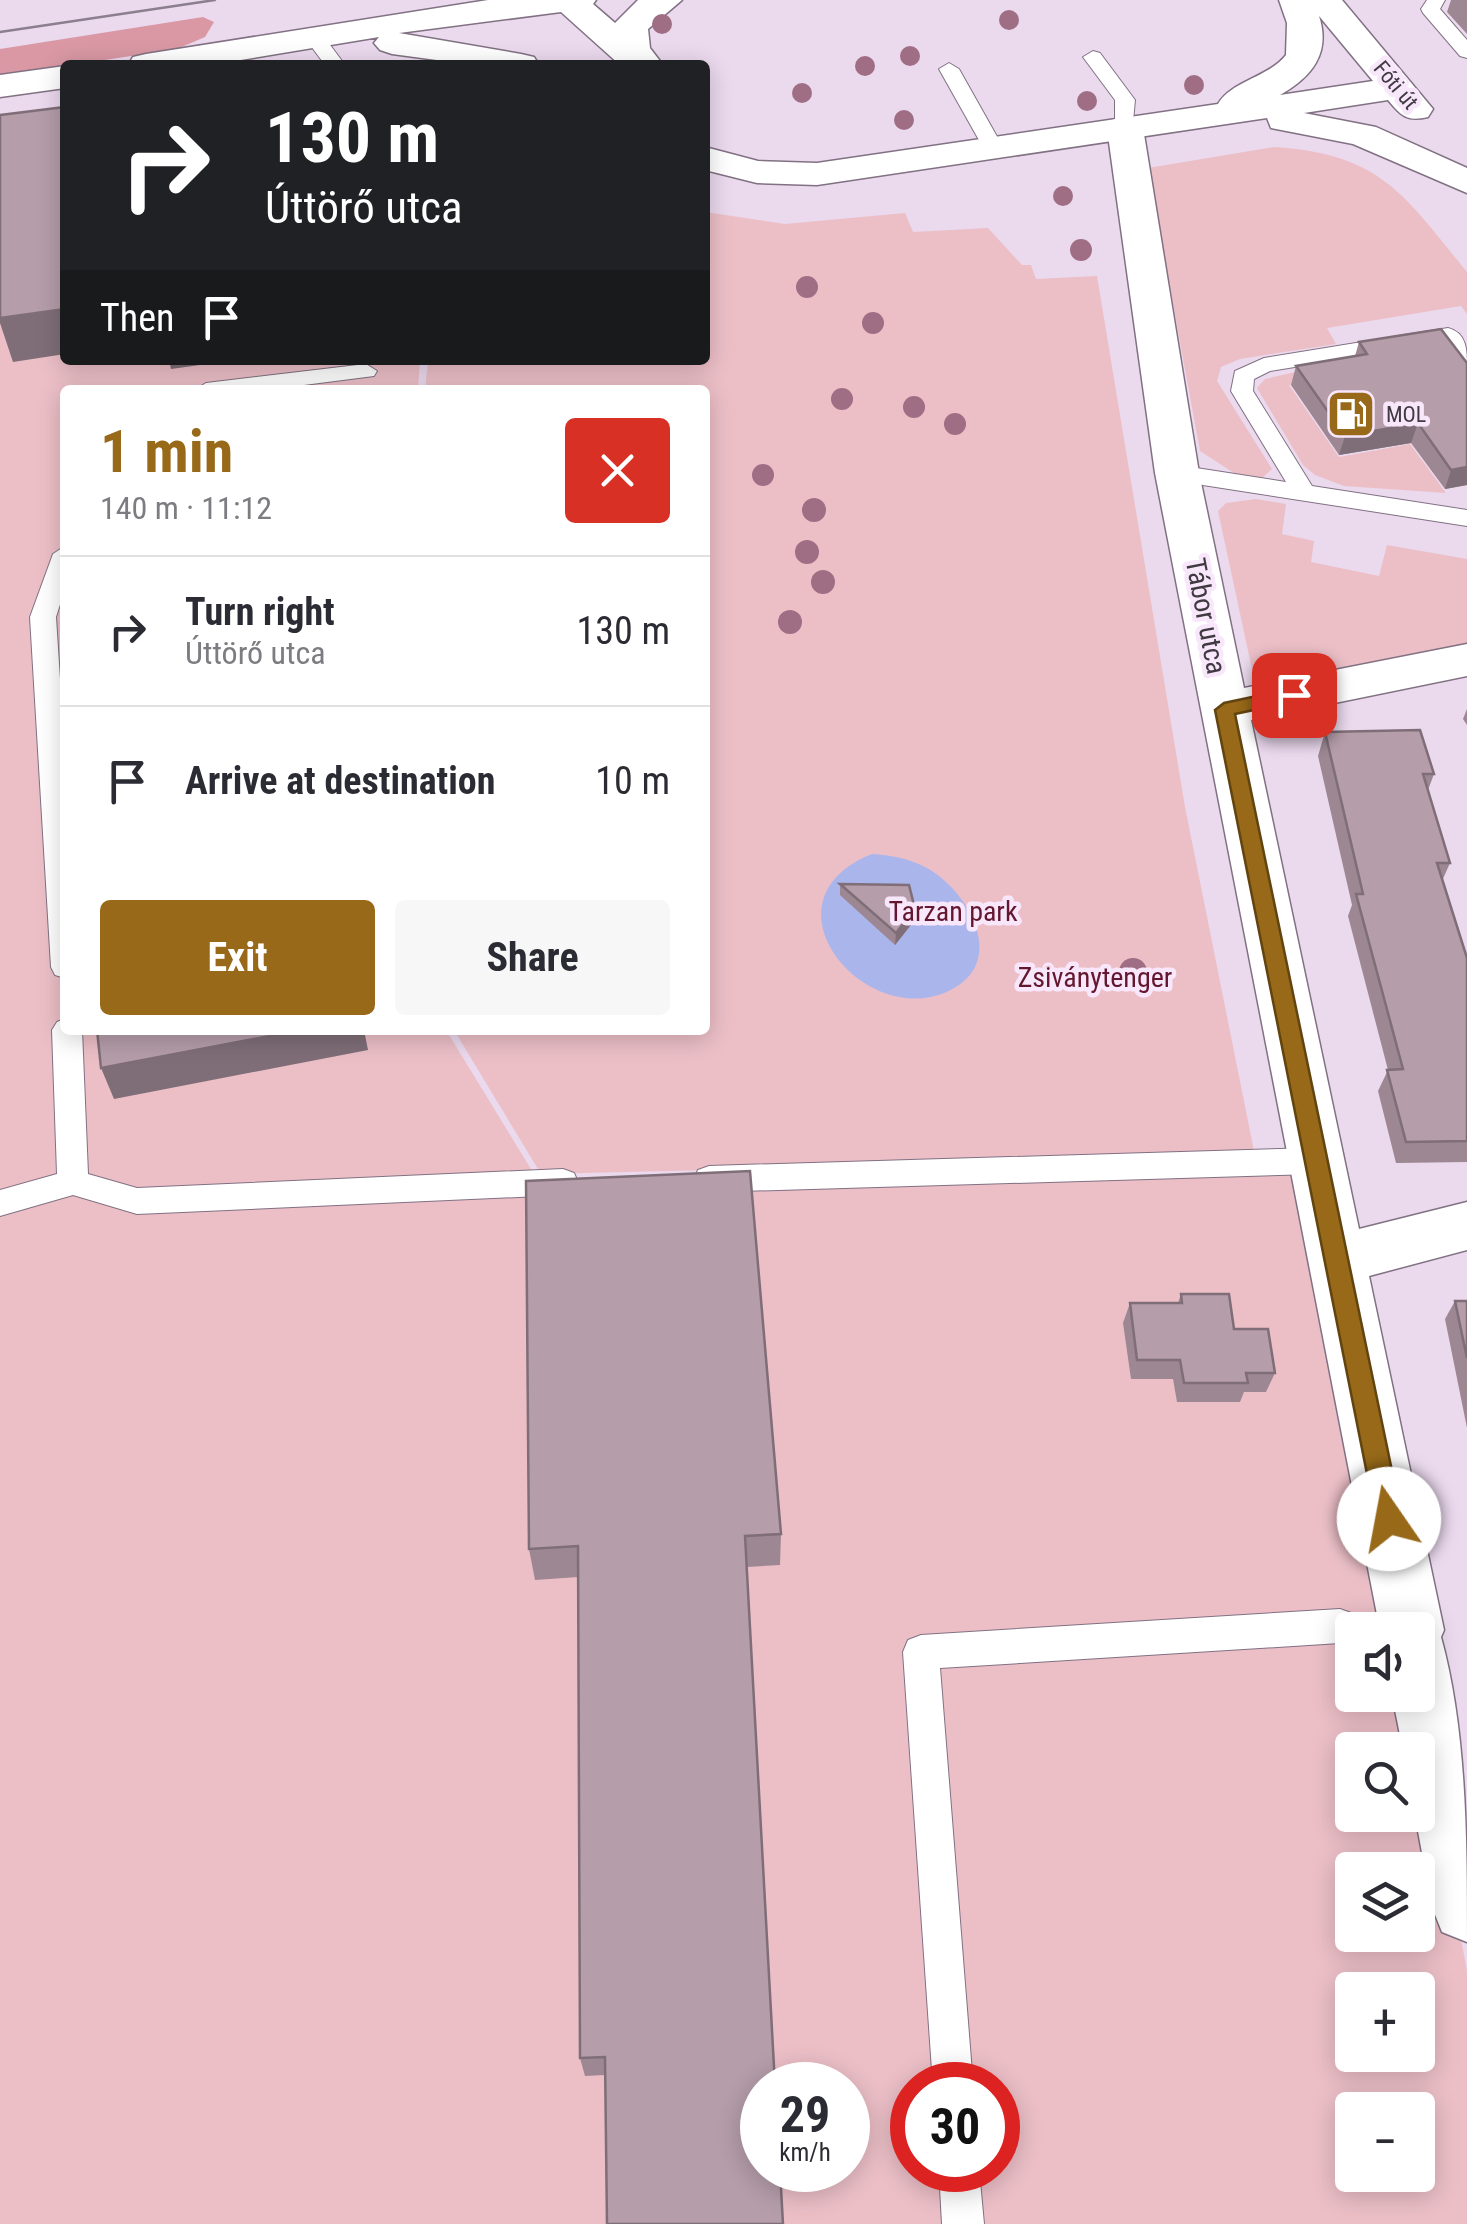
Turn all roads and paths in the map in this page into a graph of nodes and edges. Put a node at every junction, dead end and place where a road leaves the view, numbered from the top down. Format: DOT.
graph roads {
  1 [pos="579,0"];
  2 [pos="665,0"];
  3 [pos="1296,0"];
  4 [pos="1324,0"];
  5 [pos="1436,0"];
  6 [pos="568,1"];
  7 [pos="325,51"];
  8 [pos="1467,52"];
  9 [pos="1093,57"];
  10 [pos="210,60"];
  11 [pos="496,60"];
  12 [pos="544,60"];
  13 [pos="638,60"];
  14 [pos="640,60"];
  15 [pos="949,69"];
  16 [pos="60,78"];
  17 [pos="0,86"];
  18 [pos="1398,88"];
  19 [pos="1216,114"];
  20 [pos="710,124"];
  21 [pos="1125,128"];
  22 [pos="994,149"];
  23 [pos="710,160"];
  24 [pos="863,169"];
  25 [pos="1467,172"];
  26 [pos="1467,182"];
  27 [pos="1467,360"];
  28 [pos="367,374"];
  29 [pos="256,385"];
  30 [pos="1176,473"];
  31 [pos="1306,496"];
  32 [pos="1467,518"];
  33 [pos="60,569"];
  34 [pos="1467,660"];
  35 [pos="1224,710"];
  36 [pos="60,843"];
  37 [pos="67,1035"];
  38 [pos="1316,1161"];
  39 [pos="673,1180"];
  40 [pos="73,1182"];
  41 [pos="595,1182"];
  42 [pos="0,1203"];
  43 [pos="1467,1226"];
  44 [pos="1336,1260"];
  45 [pos="1408,1612"];
  46 [pos="1335,1626"];
  47 [pos="1433,1712"];
  48 [pos="1455,1785"];
  49 [pos="1467,1906"];
  50 [pos="951,2062"];
  51 [pos="961,2192"];
  52 [pos="963,2224"];
  1 -- 6 [label="street"];
  2 -- 14 [label="street"];
  3 -- 19 [label="street"];
  4 -- 18 [label="street, Fóti út"];
  5 -- 8 [label="lane"];
  6 -- 7 [label="street"];
  6 -- 12 [label="street"];
  6 -- 13 [label="street"];
  7 -- 10 [label="street"];
  7 -- 11 [label="street"];
  9 -- 21 [label="lane"];
  15 -- 22 [label="lane"];
  16 -- 17 [label="street"];
  18 -- 19 [label="street"];
  18 -- 25 [label="street, Fóti út"];
  19 -- 21 [label="street"];
  19 -- 26 [label="street"];
  20 -- 24 [label="street"];
  21 -- 22 [label="street"];
  21 -- 30 [label="street, Tábor utca"];
  22 -- 24 [label="street"];
  23 -- 24 [label="street"];
  27 -- 31 [label="lane"];
  28 -- 29 [label="lane"];
  30 -- 31 [label="lane"];
  30 -- 35 [label="street, Tábor utca"];
  31 -- 32 [label="lane"];
  33 -- 36 [label="lane"];
  34 -- 35 [label="street"];
  35 -- 38 [label="street, Tábor utca"];
  37 -- 40 [label="lane"];
  38 -- 39 [label="lane"];
  38 -- 44 [label="street, Tábor utca"];
  40 -- 41 [label="lane"];
  40 -- 42 [label="lane"];
  43 -- 44 [label="street"];
  44 -- 45 [label="street, Tábor utca"];
  46 -- 50 [label="lane"];
  47 -- 48 [label="street"];
  48 -- 49 [label="street"];
  51 -- 52 [label="lane"];
}
